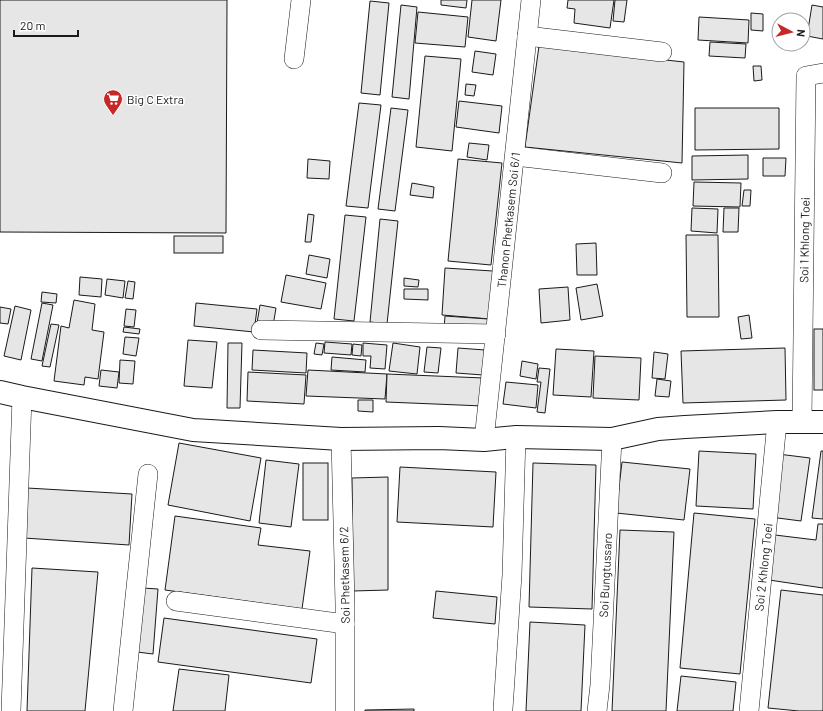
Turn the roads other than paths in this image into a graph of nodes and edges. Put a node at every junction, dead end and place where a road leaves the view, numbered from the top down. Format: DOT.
graph roads {
  1 [pos="301,0"];
  2 [pos="531,0"];
  3 [pos="527,36"];
  4 [pos="662,52"];
  5 [pos="294,59"];
  6 [pos="823,73"];
  7 [pos="514,156"];
  8 [pos="662,173"];
  9 [pos="261,330"];
  10 [pos="496,334"];
  11 [pos="0,392"];
  12 [pos="22,398"];
  13 [pos="777,422"];
  14 [pos="813,422"];
  15 [pos="516,437"];
  16 [pos="341,439"];
  17 [pos="612,439"];
  18 [pos="484,440"];
  19 [pos="148,474"];
  20 [pos="176,601"];
  21 [pos="345,624"];
  22 [pos="503,709"];
  23 [pos="11,711"];
  24 [pos="123,711"];
  25 [pos="345,711"];
  26 [pos="597,711"];
  27 [pos="749,711"];
  1 -- 5 [label="street"];
  2 -- 3 [label="street, Thanon Phetkasem Soi 6/1"];
  3 -- 4 [label="street"];
  3 -- 7 [label="street, Thanon Phetkasem Soi 6/1"];
  6 -- 14 [label="street, Soi 1 Khlong Toei"];
  7 -- 8 [label="street"];
  7 -- 10 [label="street, Thanon Phetkasem Soi 6/1"];
  9 -- 10 [label="street"];
  10 -- 18 [label="street, Thanon Phetkasem Soi 6/1"];
  11 -- 12 [label="street"];
  12 -- 16 [label="street"];
  12 -- 23 [label="street"];
  13 -- 14 [label="street"];
  13 -- 17 [label="street"];
  13 -- 27 [label="street, Soi 2 Khlong Toei"];
  15 -- 17 [label="street"];
  15 -- 18 [label="street"];
  15 -- 22 [label="street"];
  16 -- 18 [label="street"];
  16 -- 21 [label="street, Soi Phetkasem 6/2"];
  17 -- 26 [label="street, Soi Bungtussaro"];
  19 -- 24 [label="street"];
  20 -- 21 [label="street"];
  21 -- 25 [label="street, Soi Phetkasem 6/2"];
}
